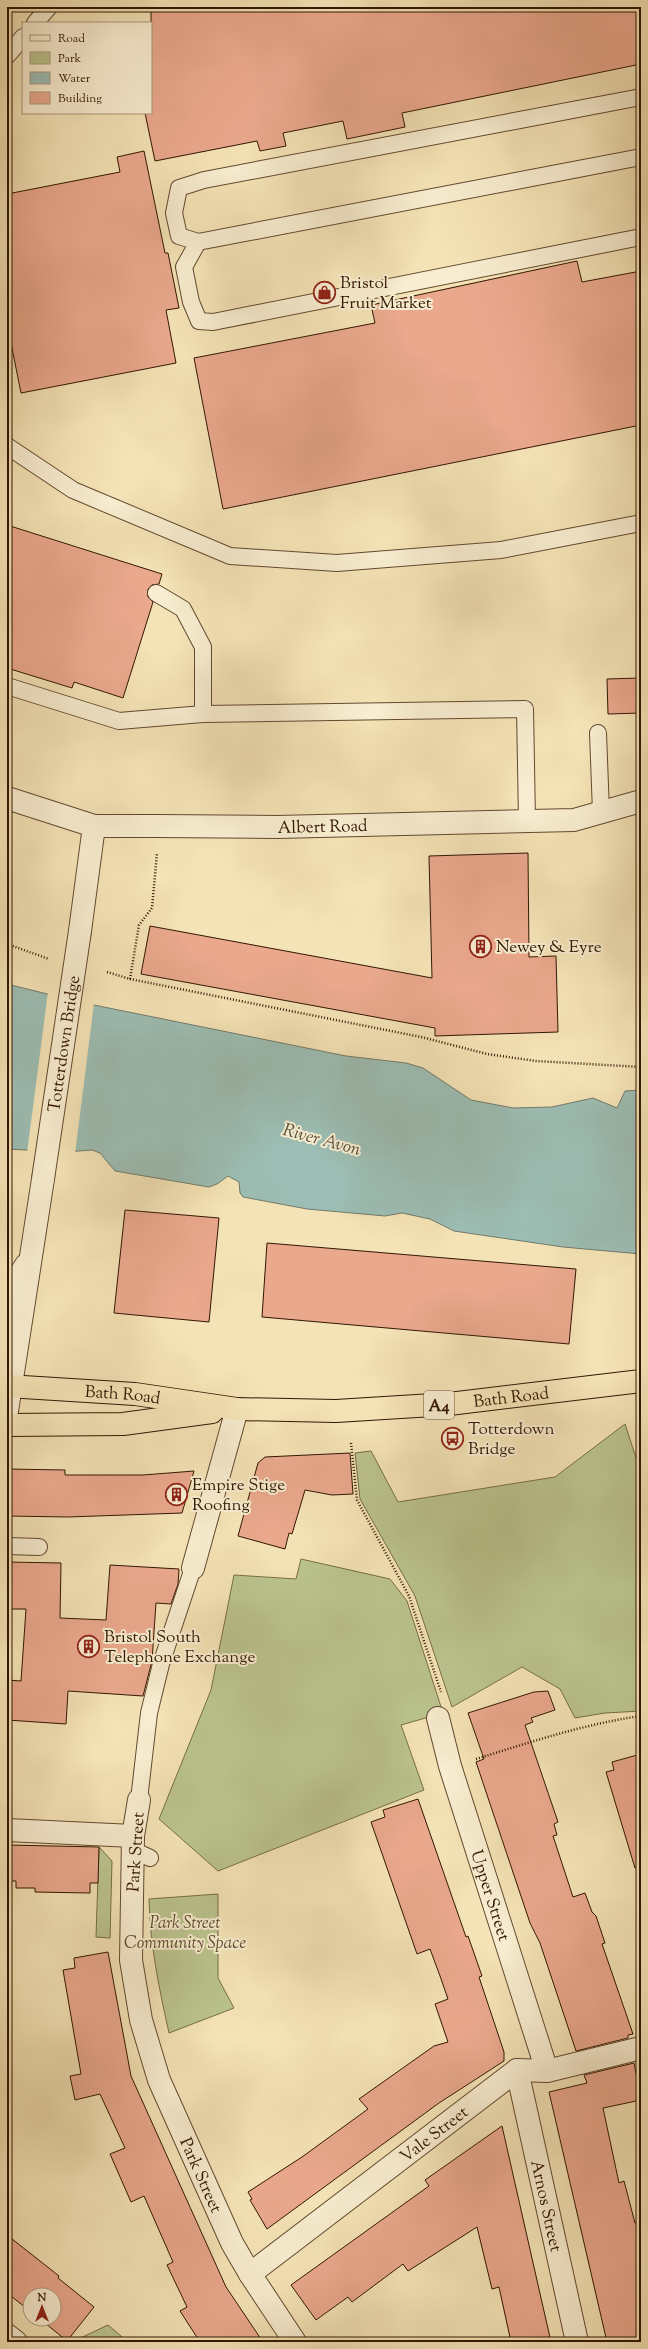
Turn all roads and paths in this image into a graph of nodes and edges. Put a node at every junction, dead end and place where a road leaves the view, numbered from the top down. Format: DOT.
graph roads {
  1 [pos="49,7"];
  2 [pos="36,22"];
  3 [pos="22,38"];
  4 [pos="7,56"];
  5 [pos="641,97"];
  6 [pos="641,158"];
  7 [pos="641,237"];
  8 [pos="198,242"];
  9 [pos="7,446"];
  10 [pos="641,523"];
  11 [pos="156,593"];
  12 [pos="7,686"];
  13 [pos="203,714"];
  14 [pos="598,733"];
  15 [pos="7,798"];
  16 [pos="641,801"];
  17 [pos="601,812"];
  18 [pos="527,821"];
  19 [pos="94,826"];
  20 [pos="157,851"];
  21 [pos="7,944"];
  22 [pos="49,959"];
  23 [pos="107,972"];
  24 [pos="130,979"];
  25 [pos="641,1067"];
  26 [pos="29,1261"];
  27 [pos="7,1295"];
  28 [pos="641,1381"];
  29 [pos="9,1386"];
  30 [pos="237,1409"];
  31 [pos="7,1411"];
  32 [pos="7,1425"];
  33 [pos="351,1443"];
  34 [pos="7,1546"];
  35 [pos="39,1547"];
  36 [pos="192,1568"];
  37 [pos="443,1696"];
  38 [pos="641,1716"];
  39 [pos="438,1718"];
  40 [pos="475,1759"];
  41 [pos="139,1800"];
  42 [pos="7,1830"];
  43 [pos="139,1848"];
  44 [pos="641,2048"];
  45 [pos="517,2070"];
  46 [pos="547,2071"];
  47 [pos="250,2274"];
  48 [pos="7,2335"];
  49 [pos="16,2342"];
  50 [pos="295,2342"];
  51 [pos="576,2342"];
  1 -- 2 [label="lane"];
  3 -- 4 [label="lane"];
  5 -- 8 [label="lane"];
  6 -- 8 [label="lane"];
  7 -- 8 [label="lane"];
  9 -- 10 [label="lane"];
  11 -- 13 [label="lane"];
  12 -- 13 [label="lane"];
  13 -- 18 [label="lane"];
  14 -- 17 [label="lane"];
  15 -- 19 [label="street, Albert Road"];
  16 -- 17 [label="street, Albert Road"];
  17 -- 18 [label="street, Albert Road"];
  18 -- 19 [label="street, Albert Road"];
  19 -- 26 [label="street, Totterdown Bridge, bridge"];
  20 -- 24 [label="path"];
  21 -- 22 [label="path"];
  23 -- 24 [label="path"];
  24 -- 25 [label="path"];
  26 -- 27 [label="street, Totterdown Bridge"];
  26 -- 29 [label="street, Totterdown Bridge"];
  28 -- 30 [label="highway, Bath Road / A4"];
  29 -- 30 [label="highway, Bath Road / A4"];
  29 -- 31 [label="street, Totterdown Bridge"];
  30 -- 32 [label="highway, Bath Road / A4"];
  30 -- 36 [label="street, Park Street"];
  33 -- 37 [label="path"];
  34 -- 35 [label="lane"];
  36 -- 41 [label="lane, Park Street"];
  38 -- 40 [label="path"];
  39 -- 46 [label="street, Upper Street"];
  41 -- 43 [label="street, Park Street"];
  42 -- 43 [label="street"];
  43 -- 47 [label="street, Park Street"];
  44 -- 46 [label="street"];
  45 -- 46 [label="street"];
  45 -- 47 [label="street, Vale Street"];
  45 -- 51 [label="street, Arnos Street"];
  47 -- 50 [label="street, Park Street"];
  48 -- 49 [label="street"];
}
